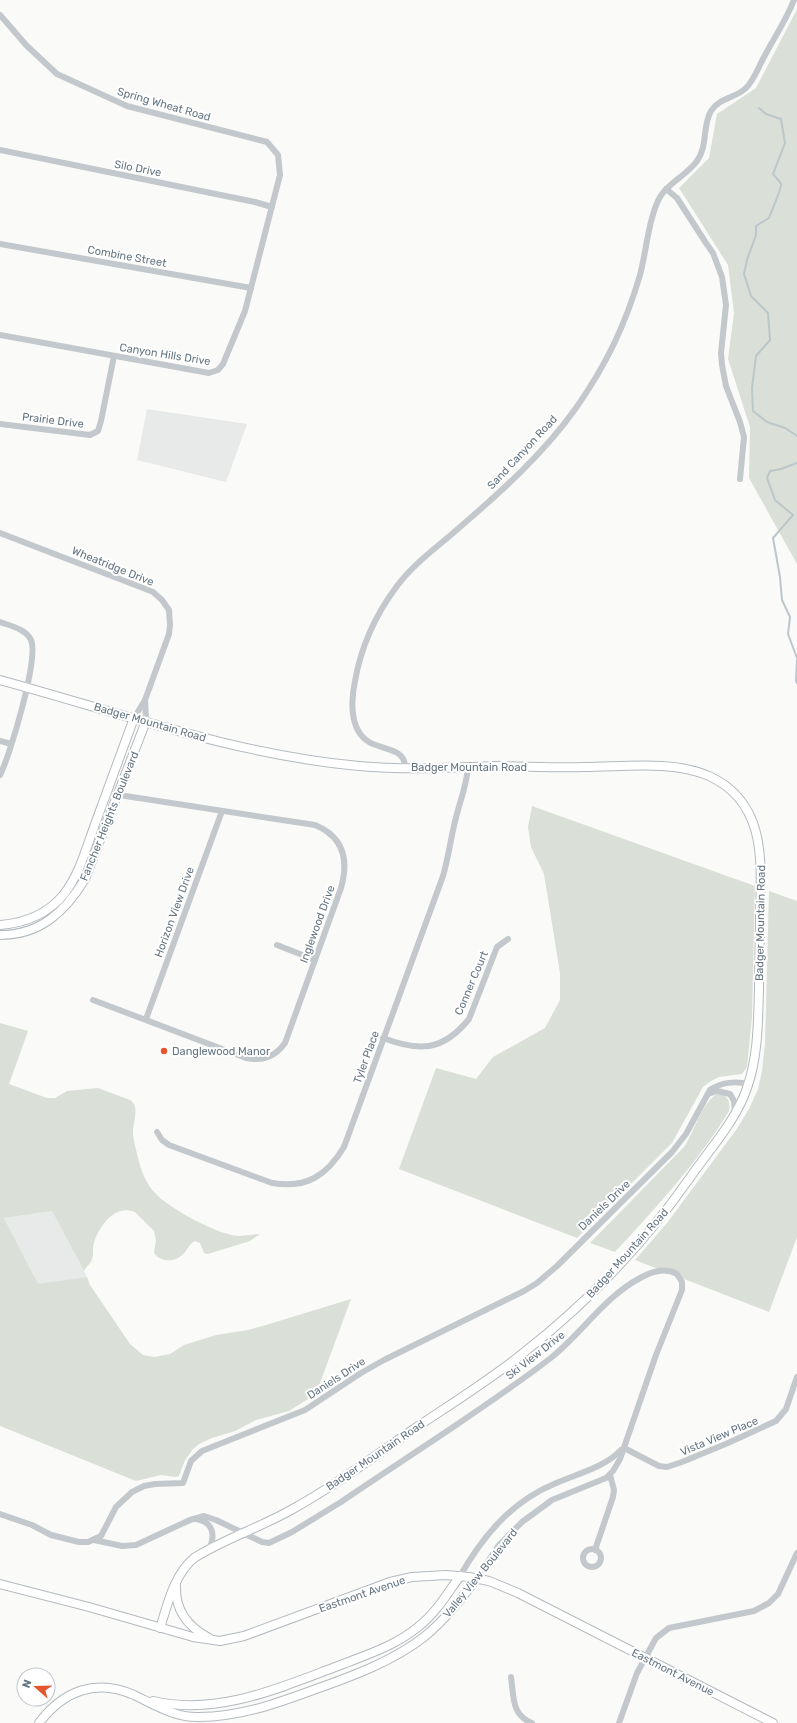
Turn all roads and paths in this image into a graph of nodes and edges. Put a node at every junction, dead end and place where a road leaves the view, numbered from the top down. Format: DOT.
graph roads {
  1 [pos="794,0"];
  2 [pos="0,15"];
  3 [pos="0,150"];
  4 [pos="280,175"];
  5 [pos="666,189"];
  6 [pos="272,207"];
  7 [pos="0,244"];
  8 [pos="251,288"];
  9 [pos="0,335"];
  10 [pos="114,356"];
  11 [pos="0,424"];
  12 [pos="740,479"];
  13 [pos="0,534"];
  14 [pos="0,622"];
  15 [pos="0,680"];
  16 [pos="26,687"];
  17 [pos="145,700"];
  18 [pos="134,718"];
  19 [pos="146,721"];
  20 [pos="0,741"];
  21 [pos="11,744"];
  22 [pos="405,768"];
  23 [pos="468,768"];
  24 [pos="0,775"];
  25 [pos="106,793"];
  26 [pos="117,795"];
  27 [pos="222,811"];
  28 [pos="0,925"];
  29 [pos="0,936"];
  30 [pos="508,939"];
  31 [pos="277,945"];
  32 [pos="315,960"];
  33 [pos="93,1000"];
  34 [pos="146,1019"];
  35 [pos="384,1038"];
  36 [pos="749,1084"];
  37 [pos="702,1104"];
  38 [pos="735,1114"];
  39 [pos="157,1132"];
  40 [pos="797,1377"];
  41 [pos="624,1448"];
  42 [pos="610,1475"];
  43 [pos="0,1514"];
  44 [pos="190,1520"];
  45 [pos="242,1533"];
  46 [pos="94,1540"];
  47 [pos="209,1549"];
  48 [pos="595,1550"];
  49 [pos="797,1553"];
  50 [pos="460,1576"];
  51 [pos="477,1578"];
  52 [pos="176,1581"];
  53 [pos="0,1584"];
  54 [pos="160,1628"];
  55 [pos="214,1640"];
  56 [pos="645,1658"];
  57 [pos="511,1677"];
  58 [pos="139,1698"];
  59 [pos="39,1723"];
  60 [pos="532,1723"];
  61 [pos="619,1723"];
  62 [pos="774,1723"];
  1 -- 5 [label="street, Sand Canyon Road"];
  2 -- 4 [label="street, Spring Wheat Road"];
  3 -- 6 [label="street, Silo Drive"];
  4 -- 6 [label="street, Canyon Hills Drive"];
  5 -- 12 [label="street"];
  5 -- 22 [label="street, Sand Canyon Road"];
  6 -- 8 [label="street, Canyon Hills Drive"];
  7 -- 8 [label="street, Combine Street"];
  8 -- 10 [label="street, Canyon Hills Drive"];
  9 -- 10 [label="street, Canyon Hills Drive"];
  10 -- 11 [label="street, Prairie Drive"];
  13 -- 17 [label="street, Wheatridge Drive"];
  14 -- 16 [label="street"];
  15 -- 16 [label="main road, Badger Mountain Road"];
  16 -- 18 [label="main road, Badger Mountain Road"];
  16 -- 21 [label="street"];
  17 -- 18 [label="street, Wheatridge Drive"];
  17 -- 19 [label="street, Wheatridge Drive"];
  18 -- 19 [label="main road, Badger Mountain Road"];
  18 -- 25 [label="main road, Fancher Heights Boulevard"];
  19 -- 22 [label="main road, Badger Mountain Road"];
  19 -- 26 [label="main road, Fancher Heights Boulevard"];
  20 -- 21 [label="street"];
  21 -- 24 [label="street"];
  22 -- 23 [label="main road, Badger Mountain Road"];
  23 -- 35 [label="street, Tyler Place"];
  23 -- 36 [label="main road, Badger Mountain Road"];
  25 -- 26 [label="street, Inglewood Drive"];
  25 -- 28 [label="main road, Fancher Heights Boulevard"];
  26 -- 27 [label="street, Inglewood Drive"];
  26 -- 29 [label="main road, Fancher Heights Boulevard"];
  27 -- 32 [label="street, Inglewood Drive"];
  27 -- 34 [label="street, Horizon View Drive"];
  30 -- 35 [label="street, Conner Court"];
  31 -- 32 [label="street"];
  32 -- 34 [label="street, Inglewood Drive"];
  33 -- 34 [label="street, Inglewood Drive"];
  35 -- 39 [label="street, Tyler Place"];
  36 -- 37 [label="street, Daniels Drive"];
  36 -- 38 [label="main road, Badger Mountain Road"];
  37 -- 38 [label="street, Daniels Drive"];
  37 -- 46 [label="street, Daniels Drive"];
  38 -- 45 [label="main road, Badger Mountain Road"];
  40 -- 41 [label="street, Vista View Place"];
  41 -- 42 [label="street"];
  41 -- 45 [label="street, Ski View Drive"];
  41 -- 50 [label="street, Valley View Boulevard"];
  42 -- 48 [label="street"];
  42 -- 51 [label="street, Valley View Boulevard"];
  43 -- 46 [label="street"];
  44 -- 45 [label="street"];
  44 -- 46 [label="street"];
  44 -- 47 [label="street"];
  45 -- 47 [label="main road, Badger Mountain Road"];
  47 -- 52 [label="main road, Badger Mountain Road"];
  49 -- 56 [label="street"];
  50 -- 51 [label="main road, Eastmont Avenue"];
  50 -- 55 [label="main road, Eastmont Avenue"];
  50 -- 58 [label="main road, Valley View Boulevard"];
  51 -- 56 [label="main road, Eastmont Avenue"];
  51 -- 58 [label="main road, Valley View Boulevard"];
  52 -- 54 [label="main road, Badger Mountain Road"];
  52 -- 55 [label="main road"];
  53 -- 54 [label="main road, Eastmont Avenue"];
  54 -- 55 [label="main road, Eastmont Avenue"];
  56 -- 61 [label="street"];
  56 -- 62 [label="main road, Eastmont Avenue"];
  57 -- 60 [label="street"];
  58 -- 59 [label="main road, Valley View Boulevard"];
}
